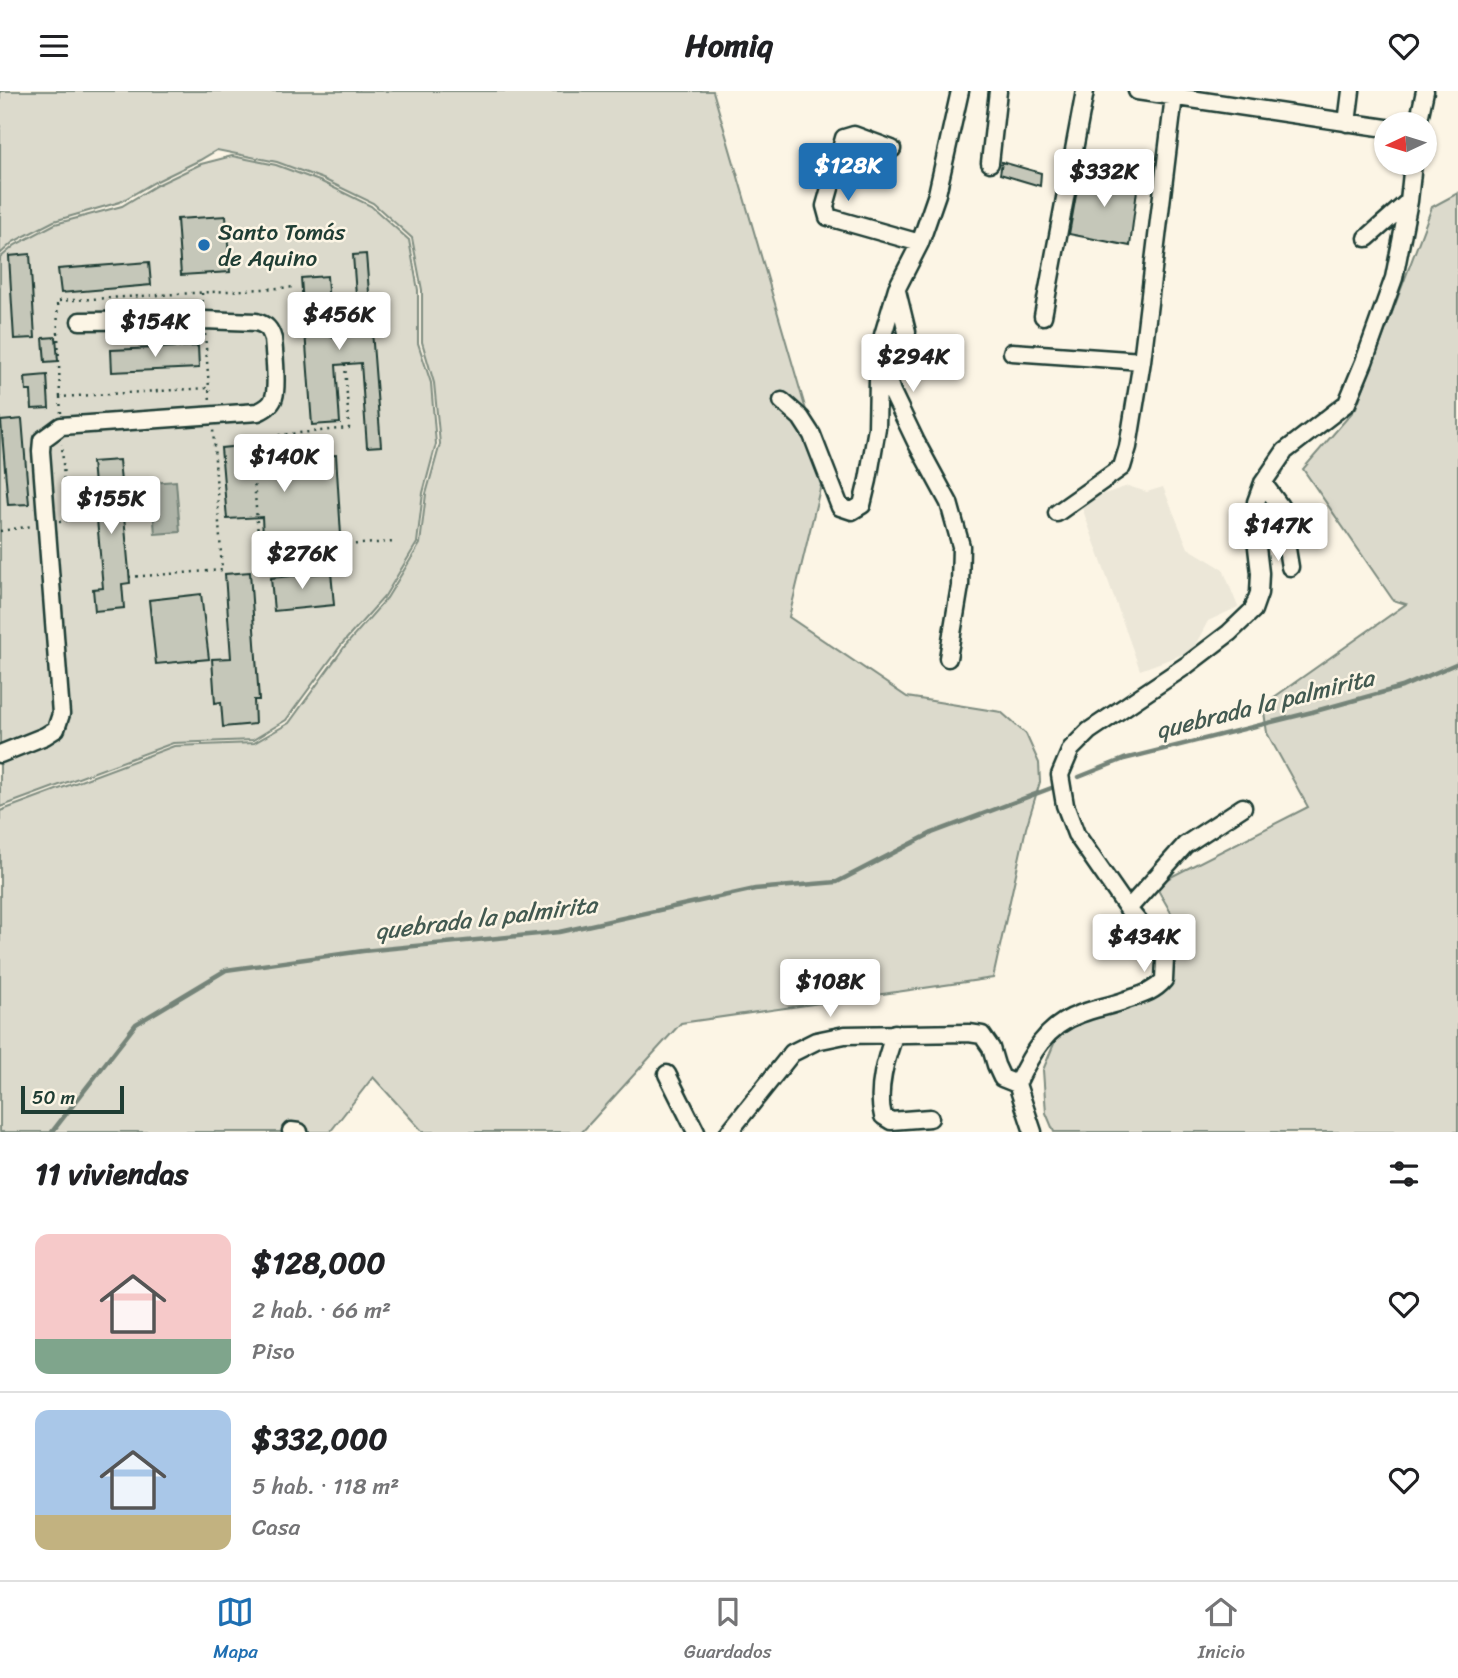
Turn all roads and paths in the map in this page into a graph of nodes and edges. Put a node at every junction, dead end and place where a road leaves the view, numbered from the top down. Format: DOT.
graph roads {
  1 [pos="960,91"];
  2 [pos="998,91"];
  3 [pos="1085,91"];
  4 [pos="1137,91"];
  5 [pos="1351,91"];
  6 [pos="1425,91"];
  7 [pos="1174,96"];
  8 [pos="1234,99"];
  9 [pos="1421,112"];
  10 [pos="1347,123"];
  11 [pos="1374,126"];
  12 [pos="892,149"];
  13 [pos="990,163"];
  14 [pos="1412,175"];
  15 [pos="1409,201"];
  16 [pos="1367,238"];
  17 [pos="920,243"];
  18 [pos="897,288"];
  19 [pos="202,293"];
  20 [pos="1043,316"];
  21 [pos="204,320"];
  22 [pos="80,321"];
  23 [pos="907,332"];
  24 [pos="1012,352"];
  25 [pos="880,358"];
  26 [pos="1142,361"];
  27 [pos="345,364"];
  28 [pos="208,388"];
  29 [pos="782,401"];
  30 [pos="212,414"];
  31 [pos="61,426"];
  32 [pos="1263,483"];
  33 [pos="1057,513"];
  34 [pos="47,524"];
  35 [pos="0,531"];
  36 [pos="394,542"];
  37 [pos="1290,568"];
  38 [pos="129,577"];
  39 [pos="948,658"];
  40 [pos="0,754"];
  41 [pos="1243,807"];
  42 [pos="1128,909"];
  43 [pos="895,1033"];
  44 [pos="667,1074"];
  45 [pos="1017,1084"];
  46 [pos="930,1118"];
  47 [pos="695,1132"];
  48 [pos="729,1132"];
  49 [pos="1033,1132"];
  1 -- 17 [label="street"];
  2 -- 13 [label="street"];
  3 -- 20 [label="street"];
  4 -- 7 [label="street"];
  5 -- 10 [label="street"];
  6 -- 9 [label="street"];
  7 -- 8 [label="street"];
  7 -- 26 [label="street"];
  8 -- 10 [label="street"];
  10 -- 11 [label="street"];
  12 -- 17 [label="street"];
  14 -- 15 [label="street"];
  15 -- 16 [label="street"];
  15 -- 32 [label="street"];
  17 -- 18 [label="street"];
  18 -- 23 [label="street"];
  18 -- 25 [label="street"];
  19 -- 21 [label="path"];
  21 -- 22 [label="street"];
  21 -- 28 [label="path"];
  21 -- 30 [label="street"];
  24 -- 26 [label="street"];
  25 -- 29 [label="street"];
  25 -- 39 [label="street"];
  26 -- 33 [label="street"];
  27 -- 36 [label="path"];
  28 -- 30 [label="path"];
  28 -- 31 [label="path"];
  30 -- 31 [label="street"];
  30 -- 38 [label="path"];
  31 -- 34 [label="street"];
  31 -- 34 [label="path"];
  32 -- 37 [label="street"];
  32 -- 42 [label="street"];
  34 -- 35 [label="path"];
  34 -- 40 [label="street"];
  41 -- 42 [label="street"];
  42 -- 45 [label="street"];
  43 -- 45 [label="street"];
  43 -- 46 [label="street"];
  43 -- 48 [label="street"];
  44 -- 47 [label="street"];
  45 -- 49 [label="street"];
}
